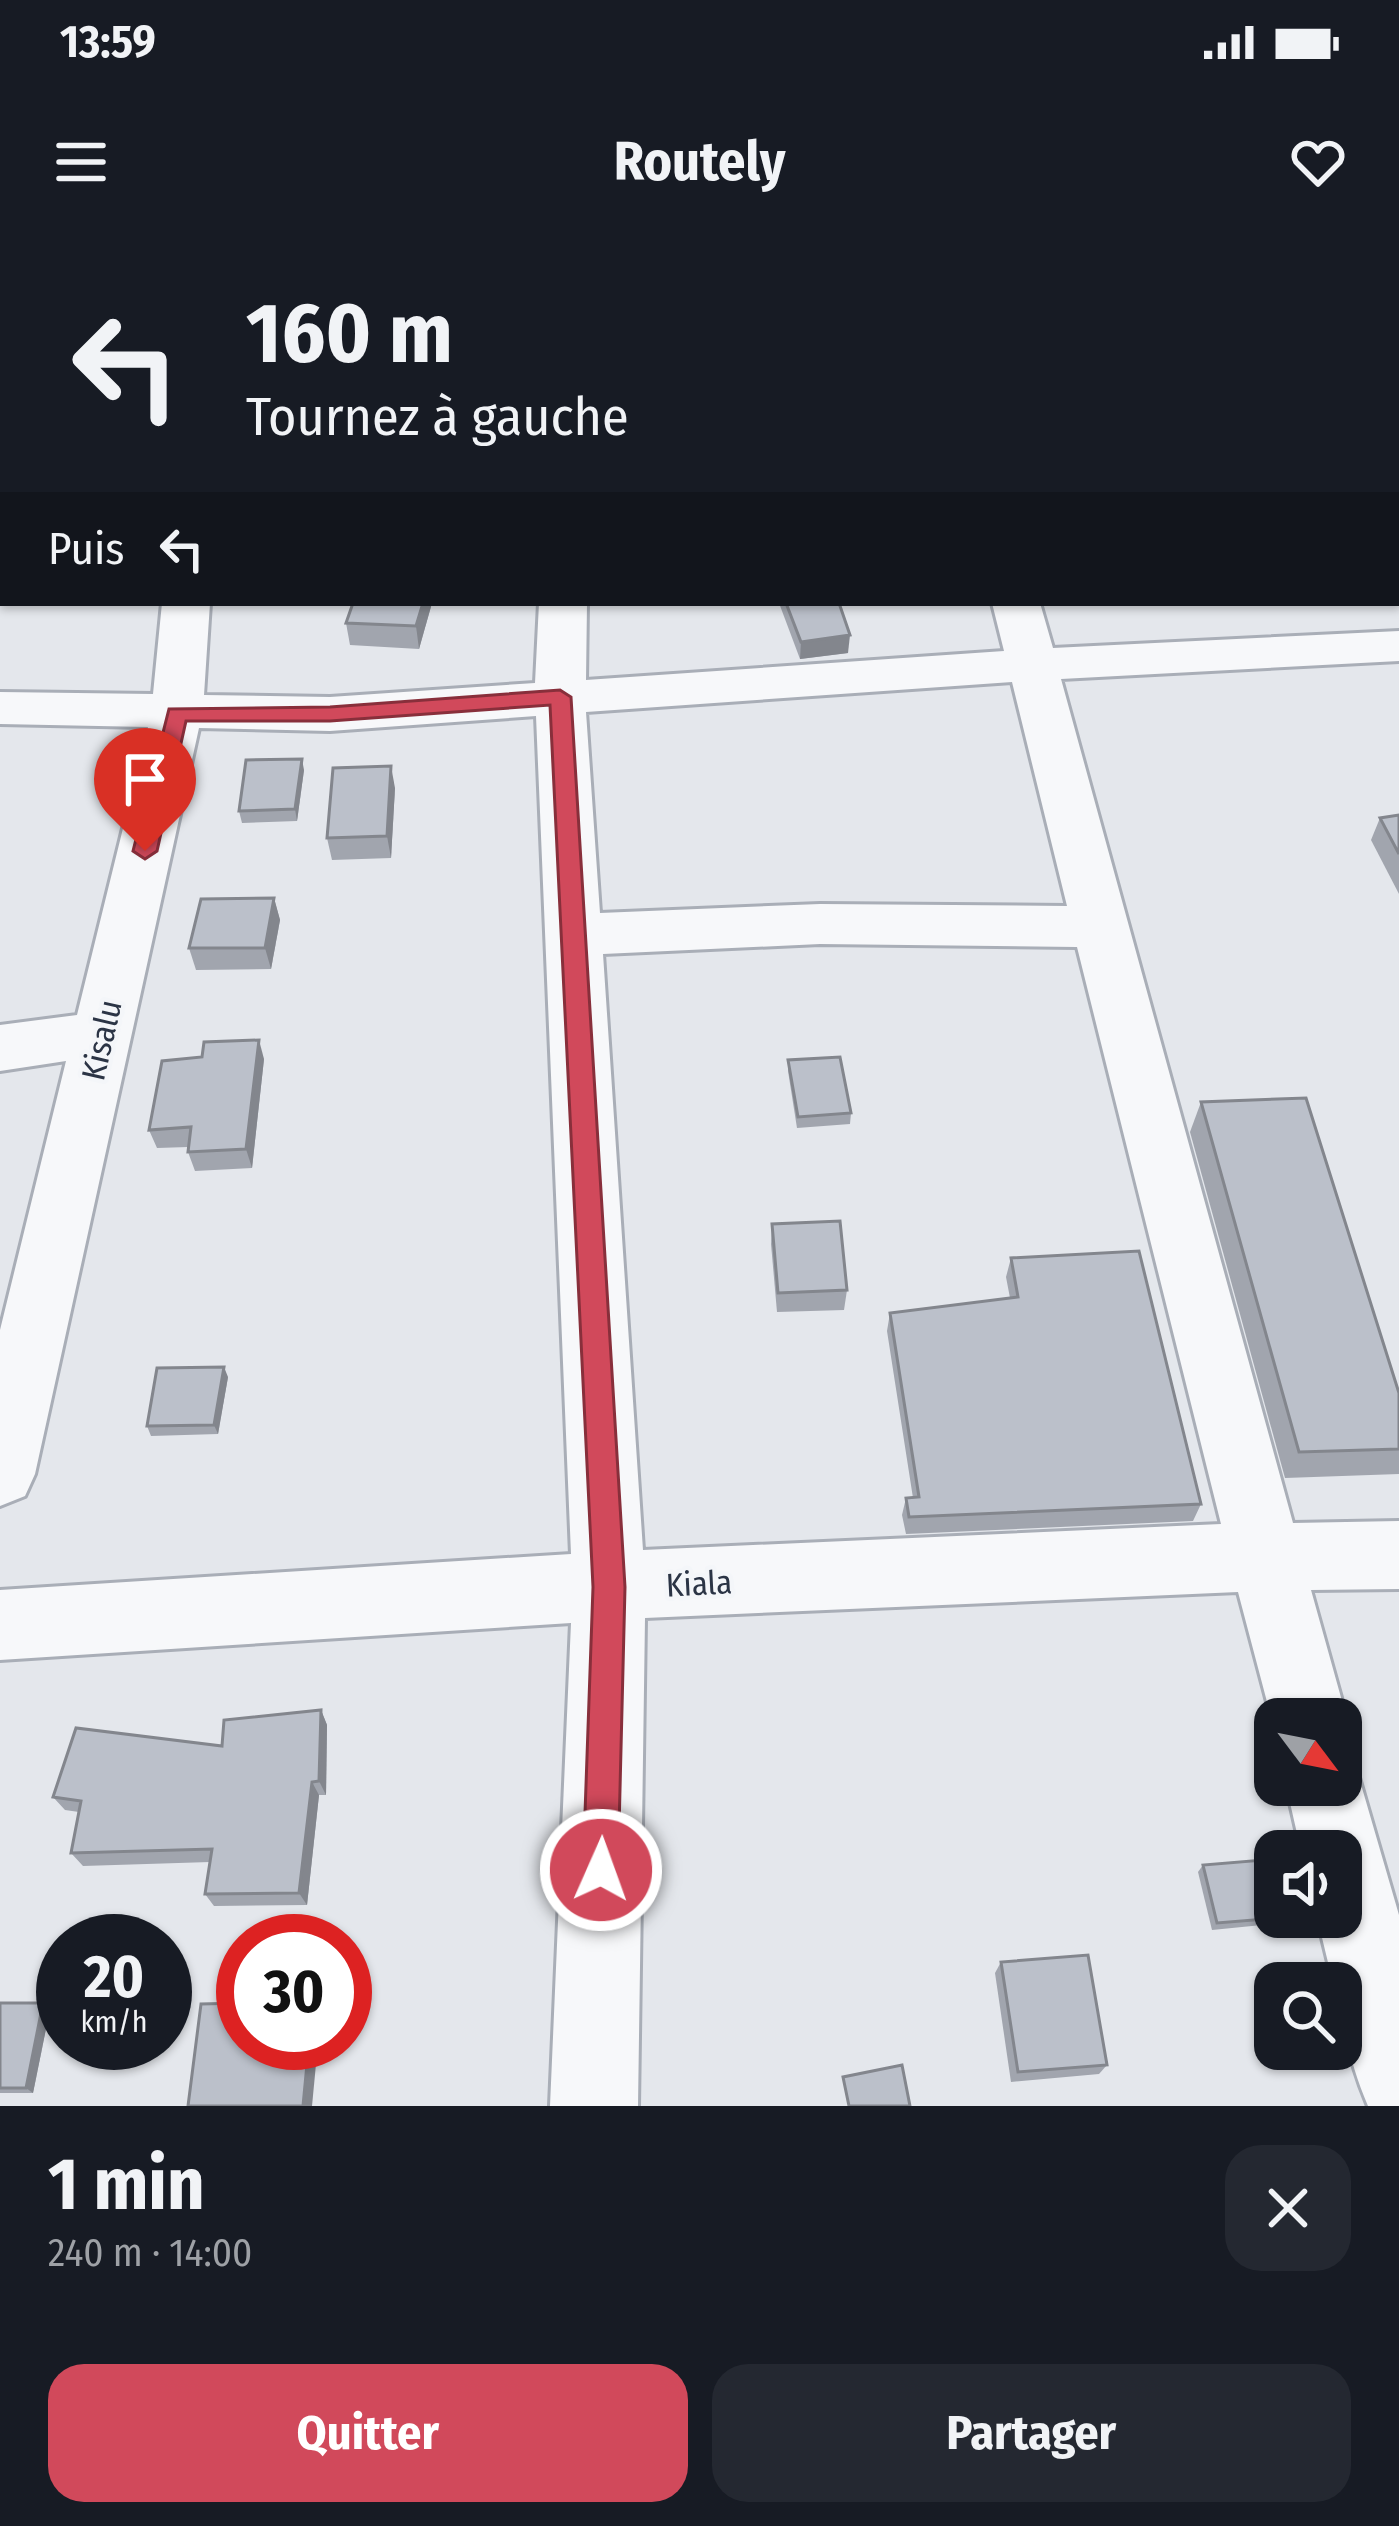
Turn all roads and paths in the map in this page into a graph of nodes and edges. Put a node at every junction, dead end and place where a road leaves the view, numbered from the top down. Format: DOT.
graph roads {
  1 [pos="186,606"];
  2 [pos="563,606"];
  3 [pos="1017,606"];
  4 [pos="1399,646"];
  5 [pos="1034,664"];
  6 [pos="560,697"];
  7 [pos="0,708"];
  8 [pos="177,714"];
  9 [pos="1098,927"];
  10 [pos="573,935"];
  11 [pos="102,1034"];
  12 [pos="0,1048"];
  13 [pos="0,1474"];
  14 [pos="1399,1555"];
  15 [pos="1266,1556"];
  16 [pos="609,1587"];
  17 [pos="0,1625"];
  18 [pos="1303,1698"];
  19 [pos="1329,1806"];
  20 [pos="1399,2077"];
  21 [pos="594,2106"];
  1 -- 8 [label="street, Kisalu"];
  2 -- 6 [label="street"];
  3 -- 5 [label="street"];
  4 -- 5 [label="street"];
  5 -- 6 [label="street"];
  5 -- 9 [label="street"];
  6 -- 8 [label="street"];
  6 -- 10 [label="street"];
  7 -- 8 [label="street"];
  8 -- 11 [label="street, Kisalu"];
  9 -- 10 [label="street"];
  9 -- 15 [label="street"];
  10 -- 16 [label="street"];
  11 -- 12 [label="street"];
  11 -- 13 [label="street, Kisalu"];
  14 -- 15 [label="street, Kiala"];
  15 -- 16 [label="street, Kiala"];
  15 -- 18 [label="street"];
  16 -- 17 [label="street, Kiala"];
  16 -- 21 [label="street"];
  19 -- 20 [label="street"];
}
